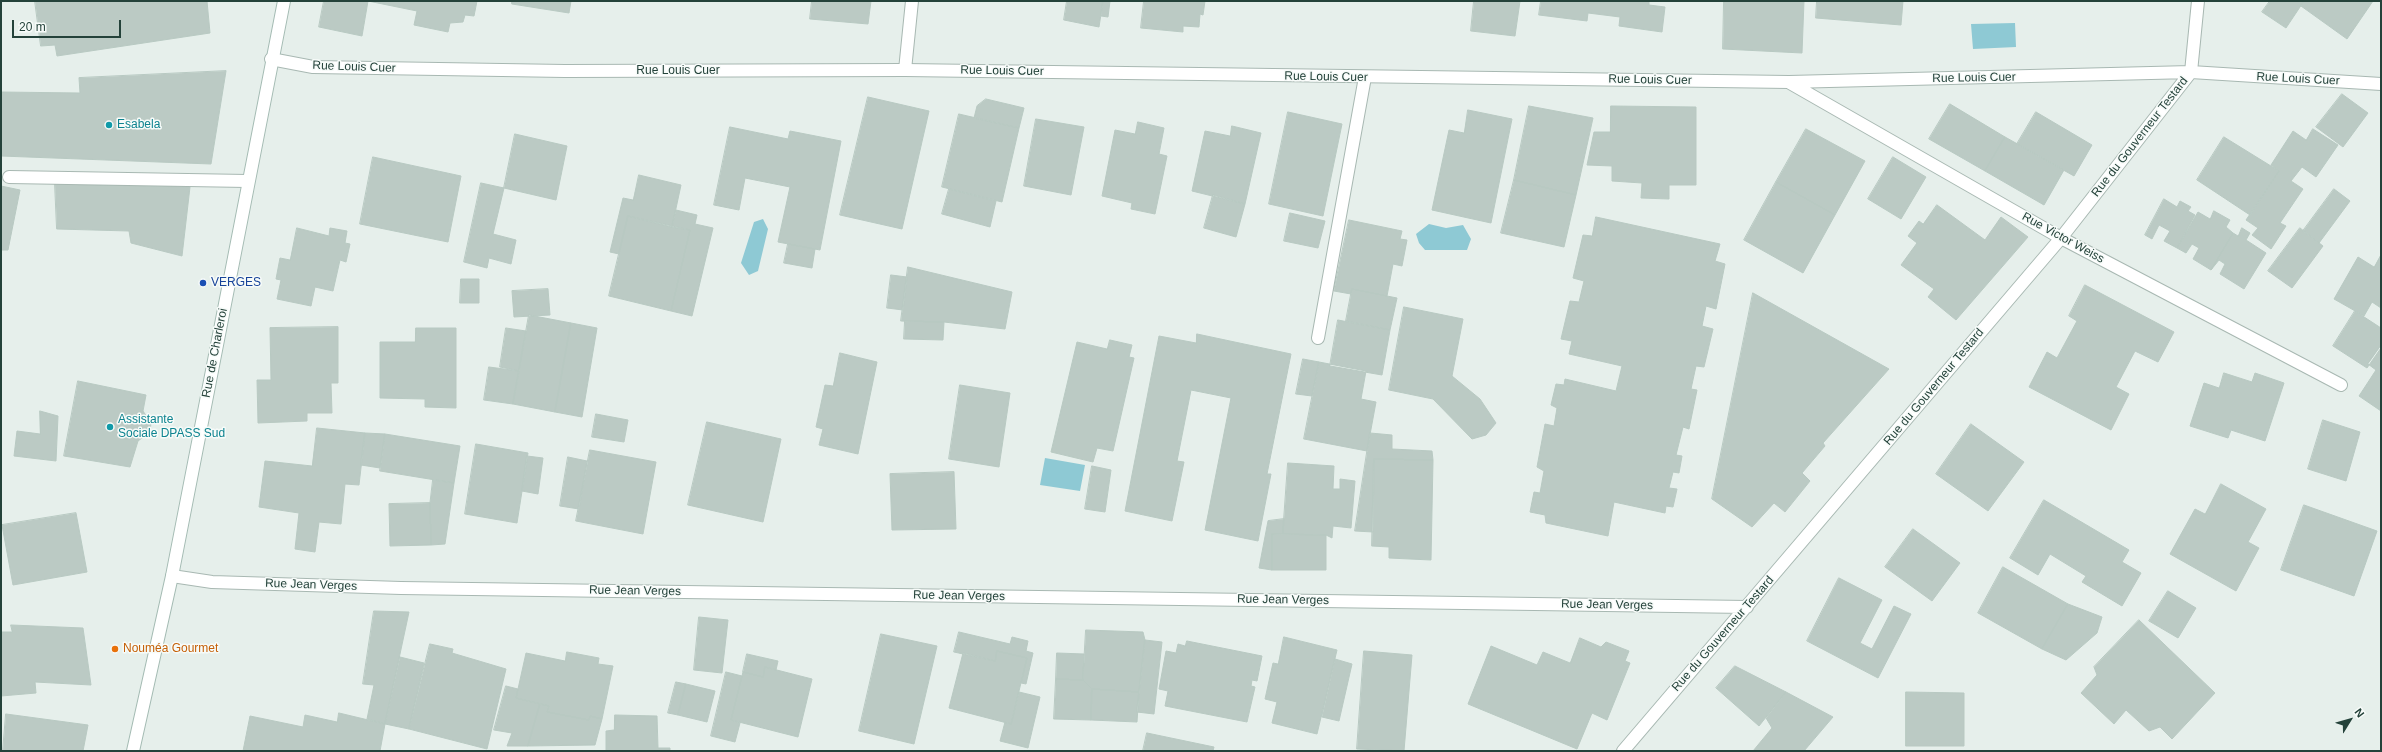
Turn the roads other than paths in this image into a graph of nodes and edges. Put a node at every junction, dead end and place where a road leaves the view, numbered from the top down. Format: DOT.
graph roads {
  1 [pos="284,1"];
  2 [pos="912,1"];
  3 [pos="2198,1"];
  4 [pos="271,59"];
  5 [pos="905,70"];
  6 [pos="2191,72"];
  7 [pos="1365,77"];
  8 [pos="1789,82"];
  9 [pos="2381,84"];
  10 [pos="9,177"];
  11 [pos="248,181"];
  12 [pos="2061,238"];
  13 [pos="1318,338"];
  14 [pos="2341,385"];
  15 [pos="172,576"];
  16 [pos="1747,606"];
  17 [pos="133,751"];
  18 [pos="1623,751"];
  1 -- 4 [label="street, Rue de Charleroi"];
  2 -- 5 [label="street"];
  3 -- 6 [label="street, Rue du Gouverneur Testard"];
  4 -- 5 [label="street, Rue Louis Cuer"];
  4 -- 11 [label="street, Rue de Charleroi"];
  5 -- 7 [label="street, Rue Louis Cuer"];
  6 -- 8 [label="street, Rue Louis Cuer"];
  6 -- 9 [label="street, Rue Louis Cuer"];
  6 -- 12 [label="street, Rue du Gouverneur Testard"];
  7 -- 8 [label="street, Rue Louis Cuer"];
  7 -- 13 [label="street"];
  8 -- 12 [label="street, Rue Victor Weiss"];
  10 -- 11 [label="street"];
  11 -- 15 [label="street, Rue de Charleroi"];
  12 -- 14 [label="street, Rue Victor Weiss"];
  12 -- 16 [label="street, Rue du Gouverneur Testard"];
  15 -- 16 [label="street, Rue Jean Verges"];
  15 -- 17 [label="street, Rue de Charleroi"];
  16 -- 18 [label="street, Rue du Gouverneur Testard"];
}
